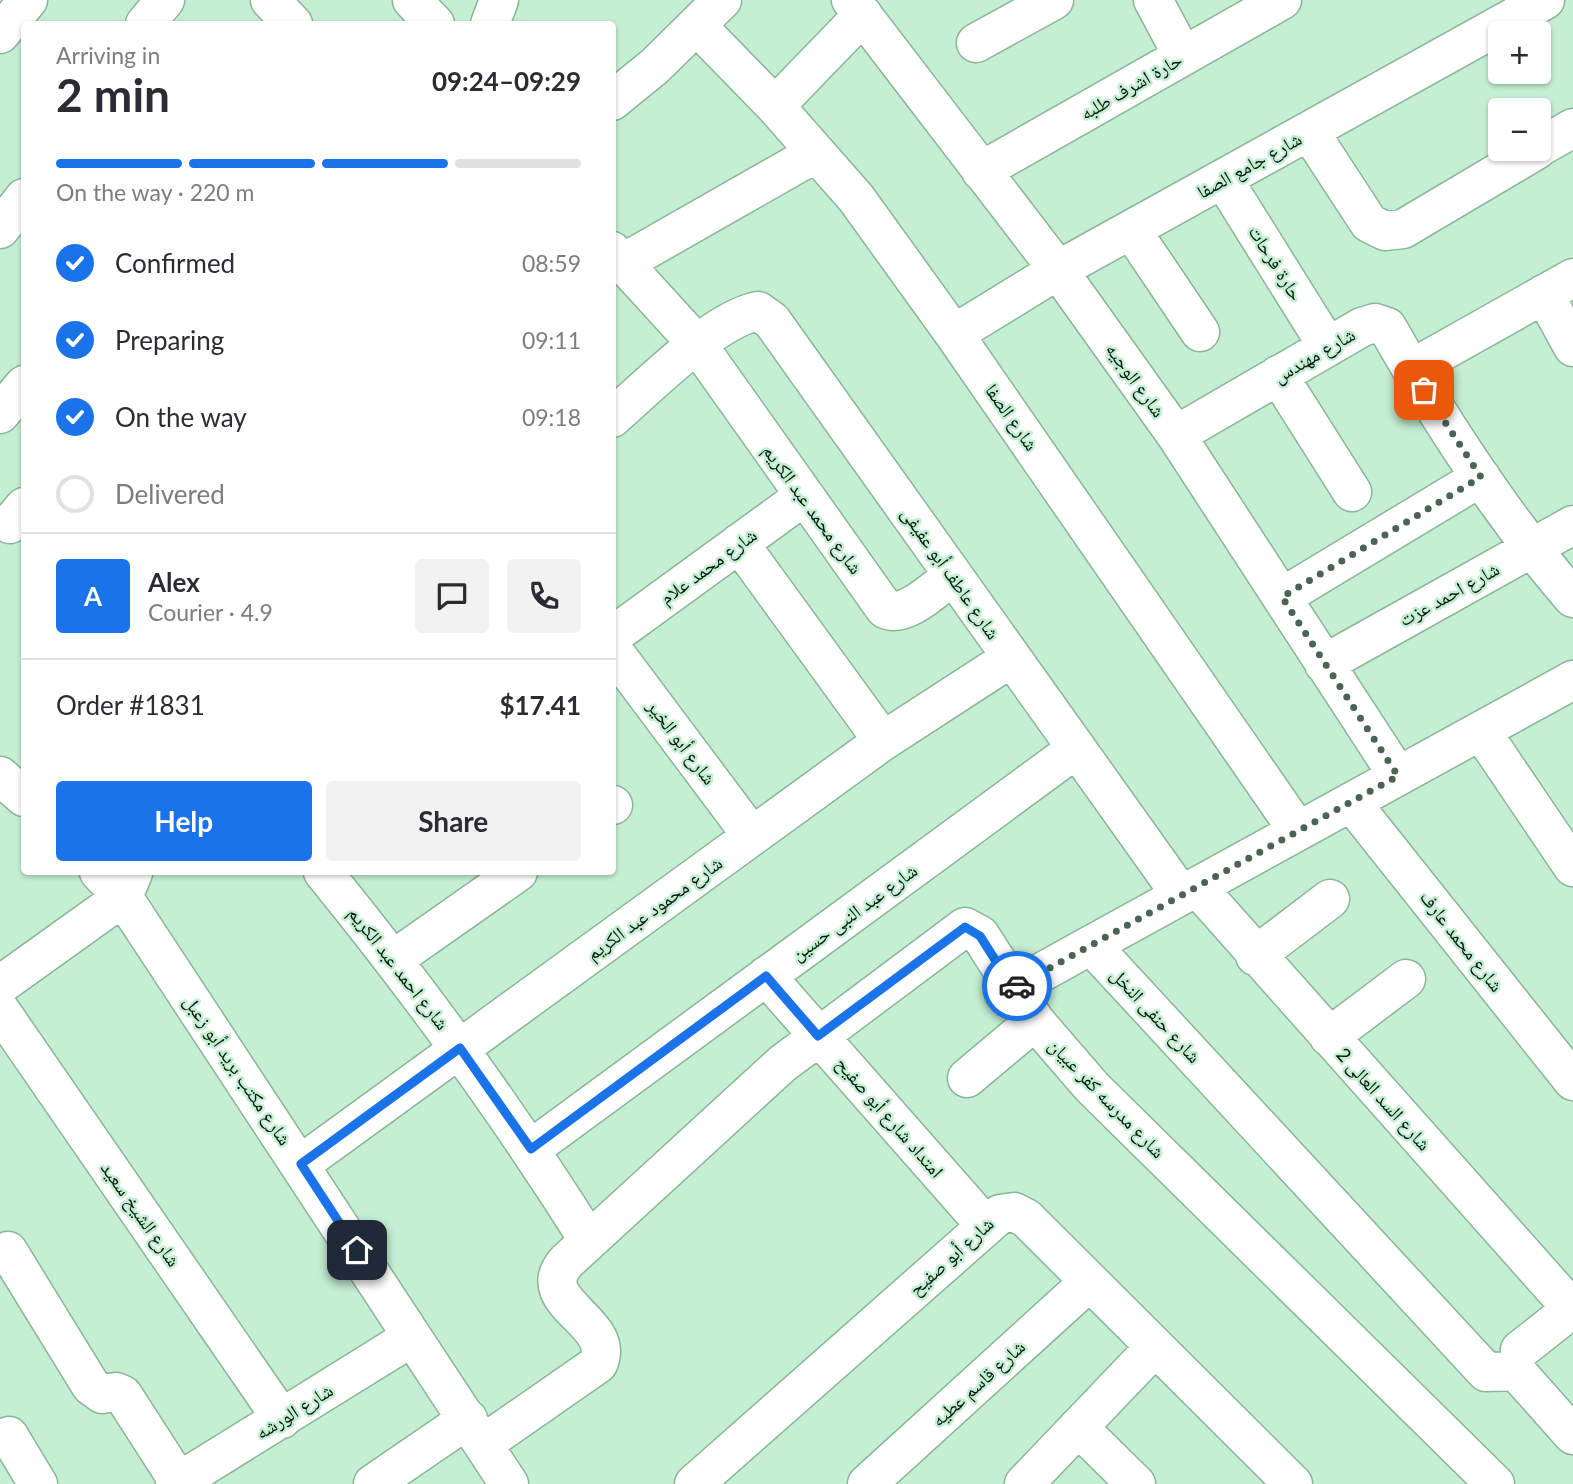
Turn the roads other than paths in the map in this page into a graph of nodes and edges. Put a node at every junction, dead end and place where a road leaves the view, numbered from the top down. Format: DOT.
graph roads {
  1 [pos="27,0"];
  2 [pos="165,0"];
  3 [pos="270,0"];
  4 [pos="412,0"];
  5 [pos="499,0"];
  6 [pos="1054,0"];
  7 [pos="1153,0"];
  8 [pos="1545,0"];
  9 [pos="1277,1"];
  10 [pos="857,7"];
  11 [pos="710,13"];
  12 [pos="148,21"];
  13 [pos="290,21"];
  14 [pos="432,21"];
  15 [pos="491,21"];
  16 [pos="0,34"];
  17 [pos="976,43"];
  18 [pos="1183,56"];
  19 [pos="616,97"];
  20 [pos="775,106"];
  21 [pos="1573,128"];
  22 [pos="1309,131"];
  23 [pos="1551,141"];
  24 [pos="816,153"];
  25 [pos="1518,161"];
  26 [pos="981,172"];
  27 [pos="1223,179"];
  28 [pos="21,202"];
  29 [pos="0,229"];
  30 [pos="1132,231"];
  31 [pos="618,257"];
  32 [pos="1058,270"];
  33 [pos="1559,286"];
  34 [pos="1200,332"];
  35 [pos="954,334"];
  36 [pos="697,344"];
  37 [pos="1328,346"];
  38 [pos="1573,347"];
  39 [pos="1411,369"];
  40 [pos="1279,375"];
  41 [pos="616,415"];
  42 [pos="1175,435"];
  43 [pos="1481,477"];
  44 [pos="1352,492"];
  45 [pos="803,496"];
  46 [pos="1573,525"];
  47 [pos="739,543"];
  48 [pos="1532,548"];
  49 [pos="953,576"];
  50 [pos="1282,597"];
  51 [pos="1573,598"];
  52 [pos="616,633"];
  53 [pos="616,654"];
  54 [pos="1011,657"];
  55 [pos="1324,664"];
  56 [pos="1573,680"];
  57 [pos="1481,730"];
  58 [pos="883,741"];
  59 [pos="1076,749"];
  60 [pos="0,776"];
  61 [pos="1398,776"];
  62 [pos="21,794"];
  63 [pos="1351,802"];
  64 [pos="1298,831"];
  65 [pos="752,836"];
  66 [pos="1573,867"];
  67 [pos="325,875"];
  68 [pos="514,875"];
  69 [pos="118,880"];
  70 [pos="1189,891"];
  71 [pos="1330,899"];
  72 [pos="1091,945"];
  73 [pos="1255,956"];
  74 [pos="394,959"];
  75 [pos="766,976"];
  76 [pos="1406,979"];
  77 [pos="0,985"];
  78 [pos="1013,988"];
  79 [pos="0,1010"];
  80 [pos="1035,1021"];
  81 [pos="818,1036"];
  82 [pos="1329,1037"];
  83 [pos="460,1048"];
  84 [pos="967,1078"];
  85 [pos="1573,1081"];
  86 [pos="531,1149"];
  87 [pos="301,1164"];
  88 [pos="986,1226"];
  89 [pos="589,1241"];
  90 [pos="8,1251"];
  91 [pos="1089,1282"];
  92 [pos="1573,1309"];
  93 [pos="412,1337"];
  94 [pos="1155,1347"];
  95 [pos="1520,1350"];
  96 [pos="282,1419"];
  97 [pos="1078,1427"];
  98 [pos="475,1432"];
  99 [pos="1573,1435"];
  100 [pos="9,1436"];
  101 [pos="177,1483"];
  102 [pos="38,1484"];
  103 [pos="373,1484"];
  104 [pos="509,1484"];
  105 [pos="694,1484"];
  106 [pos="867,1484"];
  107 [pos="1024,1484"];
  108 [pos="1136,1484"];
  109 [pos="1293,1484"];
  110 [pos="1495,1484"];
  1 -- 16 [label="street"];
  2 -- 12 [label="street"];
  3 -- 13 [label="street"];
  4 -- 14 [label="street"];
  5 -- 15 [label="street"];
  6 -- 17 [label="street"];
  7 -- 18 [label="street"];
  8 -- 22 [label="street, شارع جامع الصفا"];
  9 -- 18 [label="street, حارة اشرف طلبه"];
  10 -- 20 [label="street"];
  10 -- 26 [label="street, شارع الوجيه"];
  11 -- 19 [label="street"];
  11 -- 20 [label="street, شارع الصفا"];
  18 -- 26 [label="street, حارة اشرف طلبه"];
  20 -- 24 [label="street, شارع الصفا"];
  21 -- 23 [label="street"];
  22 -- 25 [label="street"];
  22 -- 27 [label="street, شارع جامع الصفا"];
  24 -- 31 [label="street"];
  24 -- 35 [label="street, شارع الصفا"];
  26 -- 32 [label="street, شارع الوجيه"];
  27 -- 30 [label="street, شارع جامع الصفا"];
  27 -- 37 [label="street, حارة فرحات"];
  28 -- 29 [label="street"];
  30 -- 32 [label="street, شارع جامع الصفا"];
  30 -- 34 [label="street"];
  31 -- 36 [label="street, شارع محمد عبد الكريم"];
  32 -- 35 [label="street, شارع جامع الصفا"];
  32 -- 42 [label="street, شارع الوجيه"];
  33 -- 38 [label="street"];
  33 -- 39 [label="street"];
  35 -- 64 [label="street, شارع الصفا"];
  36 -- 41 [label="street, شارع عاطف أبو عفيفى"];
  36 -- 45 [label="street, شارع محمد عبد الكريم"];
  36 -- 49 [label="street, شارع عاطف أبو عفيفى"];
  37 -- 39 [label="street, شارع مهندس"];
  37 -- 40 [label="street, شارع مهندس"];
  39 -- 43 [label="street, شارع مهندس"];
  40 -- 42 [label="street, شارع مهندس"];
  40 -- 44 [label="street"];
  42 -- 50 [label="street, شارع الوجيه"];
  43 -- 48 [label="street, شارع مهندس"];
  43 -- 50 [label="street"];
  45 -- 47 [label="street, شارع محمد علام"];
  45 -- 49 [label="street, شارع محمد عبد الكريم"];
  46 -- 48 [label="street, شارع احمد عزت"];
  47 -- 52 [label="street, شارع محمد علام"];
  47 -- 58 [label="street"];
  48 -- 51 [label="street, شارع مهندس"];
  48 -- 55 [label="street, شارع احمد عزت"];
  49 -- 54 [label="street, شارع عاطف أبو عفيفى"];
  50 -- 55 [label="street, شارع الوجيه"];
  53 -- 65 [label="street, شارع أبو الخير"];
  54 -- 58 [label="street, شارع محمود عبد الكريم"];
  54 -- 59 [label="street, شارع عاطف أبو عفيفى"];
  55 -- 61 [label="street, شارع الوجيه"];
  56 -- 57 [label="street"];
  57 -- 61 [label="street"];
  57 -- 66 [label="street"];
  58 -- 65 [label="street, شارع محمود عبد الكريم"];
  59 -- 70 [label="street, شارع عاطف أبو عفيفى"];
  59 -- 75 [label="street, شارع عبد النبى حسين"];
  60 -- 62 [label="street"];
  61 -- 63 [label="street"];
  63 -- 64 [label="street"];
  63 -- 85 [label="street, شارع محمد عارف"];
  64 -- 70 [label="street"];
  65 -- 83 [label="street, شارع محمود عبد الكريم"];
  67 -- 74 [label="street, شارع احمد عبد الكريم"];
  68 -- 74 [label="street"];
  69 -- 77 [label="street"];
  69 -- 87 [label="street, شارع مكتب بريد أبو زعبل"];
  70 -- 72 [label="street"];
  70 -- 73 [label="street, شارع السد العالى 2"];
  71 -- 73 [label="street"];
  72 -- 78 [label="street"];
  72 -- 99 [label="street, شارع حنفى النخل"];
  73 -- 82 [label="street, شارع السد العالى 2"];
  74 -- 83 [label="street, شارع احمد عبد الكريم"];
  75 -- 81 [label="street, امتداد شارع أبو صفيح"];
  75 -- 86 [label="street, شارع عبد النبى حسين"];
  76 -- 82 [label="street"];
  78 -- 80 [label="street, شارع مدرسه كفر عبيان"];
  78 -- 81 [label="street, شارع مدرسه كفر عبيان"];
  79 -- 96 [label="street, شارع الشيخ سعيد"];
  80 -- 84 [label="street"];
  80 -- 110 [label="street, شارع مدرسه كفر عبيان"];
  81 -- 88 [label="street, امتداد شارع أبو صفيح"];
  81 -- 89 [label="street, شارع مدرسه كفر عبيان"];
  82 -- 92 [label="street, شارع السد العالى 2"];
  83 -- 86 [label="street, شارع احمد عبد الكريم"];
  83 -- 87 [label="street, شارع محمود عبد الكريم"];
  86 -- 89 [label="street, شارع احمد عبد الكريم"];
  87 -- 93 [label="street, شارع مكتب بريد أبو زعبل"];
  88 -- 91 [label="street, شارع أبو صفيح"];
  88 -- 105 [label="street, شارع أبو صفيح"];
  89 -- 98 [label="street, شارع مدرسه كفر عبيان"];
  90 -- 101 [label="street"];
  91 -- 94 [label="street, شارع أبو صفيح"];
  91 -- 106 [label="street, شارع قاسم عطيه"];
  92 -- 95 [label="street"];
  93 -- 96 [label="street, شارع الورشه"];
  93 -- 98 [label="street, شارع مكتب بريد أبو زعبل"];
  94 -- 97 [label="street"];
  94 -- 109 [label="street, شارع أبو صفيح"];
  96 -- 101 [label="street, شارع الورشه"];
  97 -- 107 [label="street"];
  97 -- 108 [label="street"];
  98 -- 103 [label="street"];
  98 -- 104 [label="street, شارع مكتب بريد أبو زعبل"];
  100 -- 102 [label="street"];
}
